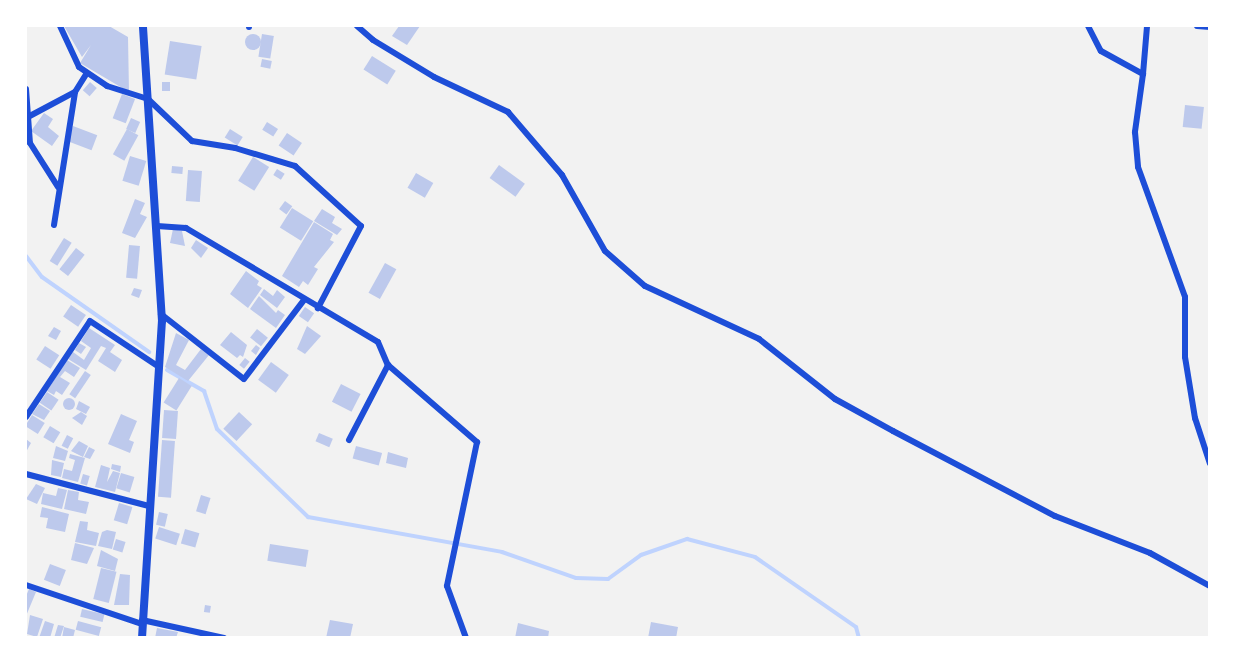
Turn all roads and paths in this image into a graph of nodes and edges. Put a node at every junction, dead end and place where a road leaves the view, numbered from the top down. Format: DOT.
graph roads {
  1 [pos="60,26"];
  2 [pos="143,26"];
  3 [pos="357,26"];
  4 [pos="1088,26"];
  5 [pos="1147,26"];
  6 [pos="1197,26"];
  7 [pos="1209,27"];
  8 [pos="87,73"];
  9 [pos="1143,74"];
  10 [pos="26,89"];
  11 [pos="75,92"];
  12 [pos="148,99"];
  13 [pos="28,116"];
  14 [pos="59,187"];
  15 [pos="54,225"];
  16 [pos="157,226"];
  17 [pos="304,300"];
  18 [pos="318,308"];
  19 [pos="161,314"];
  20 [pos="388,365"];
  21 [pos="159,367"];
  22 [pos="26,417"];
  23 [pos="349,441"];
  24 [pos="1209,464"];
  25 [pos="26,474"];
  26 [pos="149,506"];
  27 [pos="26,585"];
  28 [pos="1209,586"];
  29 [pos="142,622"];
  30 [pos="142,638"];
  31 [pos="224,638"];
  32 [pos="466,638"];
  1 -- 8 [label="street"];
  2 -- 12 [label="street"];
  3 -- 28 [label="street"];
  4 -- 9 [label="street"];
  5 -- 9 [label="street"];
  6 -- 7 [label="street"];
  8 -- 11 [label="street"];
  8 -- 12 [label="street"];
  9 -- 24 [label="street"];
  10 -- 13 [label="street"];
  11 -- 13 [label="street"];
  11 -- 14 [label="street"];
  12 -- 16 [label="street"];
  12 -- 18 [label="street"];
  13 -- 14 [label="street"];
  14 -- 15 [label="street"];
  16 -- 17 [label="street"];
  16 -- 19 [label="street"];
  17 -- 18 [label="street"];
  17 -- 19 [label="street"];
  18 -- 20 [label="street"];
  19 -- 21 [label="street"];
  20 -- 23 [label="street"];
  20 -- 32 [label="street"];
  21 -- 22 [label="street"];
  21 -- 26 [label="street"];
  25 -- 26 [label="street"];
  26 -- 29 [label="street"];
  27 -- 29 [label="street"];
  29 -- 30 [label="street"];
  29 -- 31 [label="street"];
}
